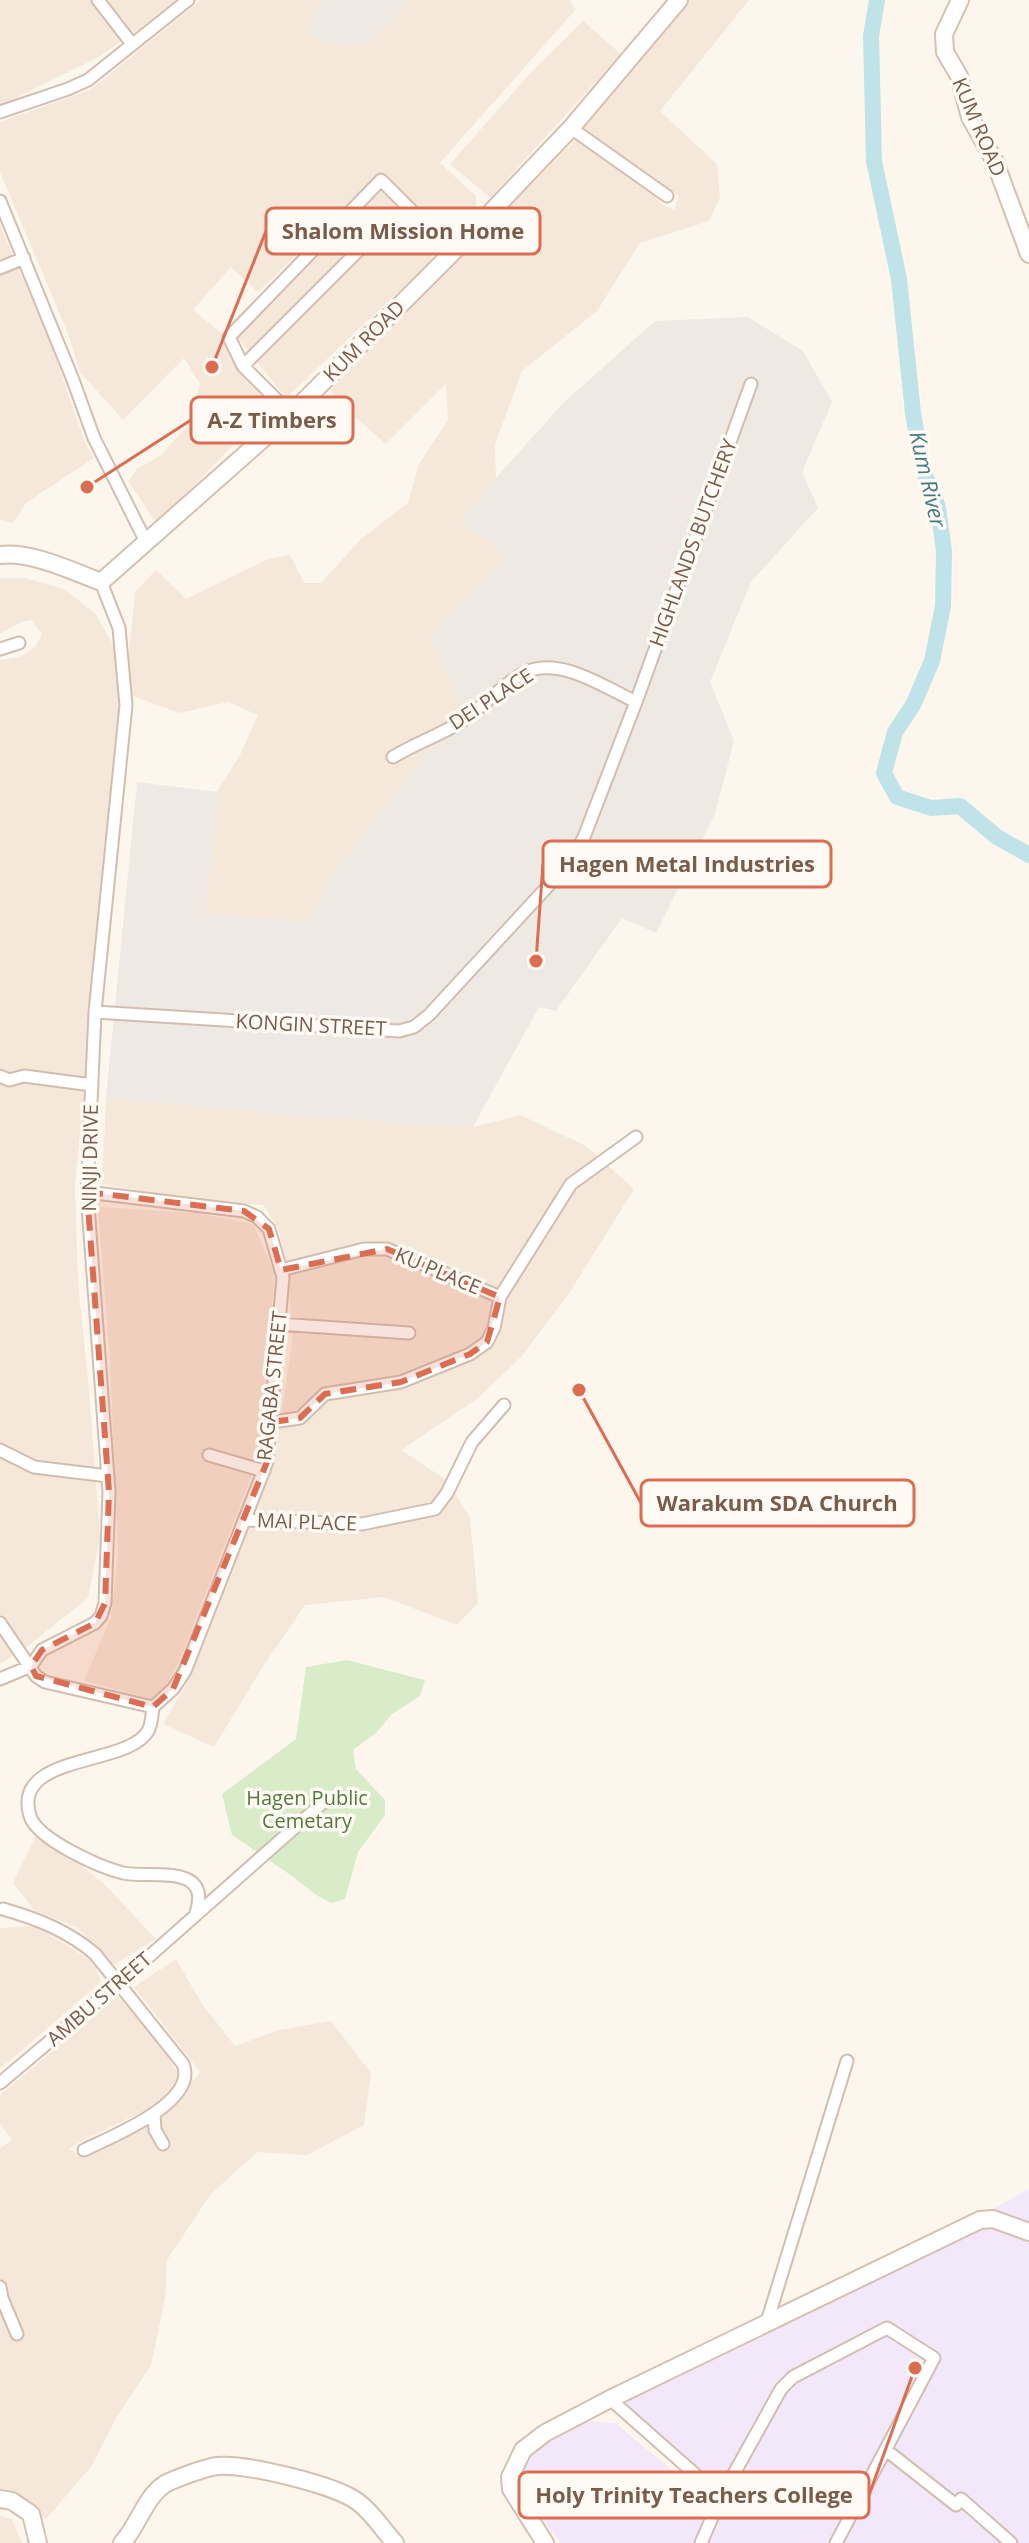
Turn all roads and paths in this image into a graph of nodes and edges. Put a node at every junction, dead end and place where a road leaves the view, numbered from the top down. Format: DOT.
graph roads {
  1 [pos="98,0"];
  2 [pos="188,0"];
  3 [pos="666,0"];
  4 [pos="679,0"];
  5 [pos="960,0"];
  6 [pos="657,26"];
  7 [pos="132,44"];
  8 [pos="0,112"];
  9 [pos="571,128"];
  10 [pos="667,196"];
  11 [pos="0,201"];
  12 [pos="359,250"];
  13 [pos="453,252"];
  14 [pos="1029,254"];
  15 [pos="24,258"];
  16 [pos="0,268"];
  17 [pos="243,366"];
  18 [pos="751,384"];
  19 [pos="291,414"];
  20 [pos="147,544"];
  21 [pos="2,550"];
  22 [pos="101,582"];
  23 [pos="19,643"];
  24 [pos="0,649"];
  25 [pos="636,702"];
  26 [pos="393,757"];
  27 [pos="95,1012"];
  28 [pos="0,1076"];
  29 [pos="92,1085"];
  30 [pos="636,1137"];
  31 [pos="87,1192"];
  32 [pos="281,1270"];
  33 [pos="500,1297"];
  34 [pos="279,1324"];
  35 [pos="409,1333"];
  36 [pos="504,1405"];
  37 [pos="272,1422"];
  38 [pos="0,1450"];
  39 [pos="209,1455"];
  40 [pos="264,1471"];
  41 [pos="108,1476"];
  42 [pos="244,1520"];
  43 [pos="0,1623"];
  44 [pos="31,1666"];
  45 [pos="0,1679"];
  46 [pos="153,1707"];
  47 [pos="327,1799"];
  48 [pos="3,1909"];
  49 [pos="196,1913"];
  50 [pos="119,1983"];
  51 [pos="847,2061"];
  52 [pos="0,2083"];
  53 [pos="154,2114"];
  54 [pos="163,2144"];
  55 [pos="84,2150"];
  56 [pos="1029,2232"];
  57 [pos="0,2287"];
  58 [pos="767,2322"];
  59 [pos="17,2334"];
  60 [pos="610,2399"];
  61 [pos="886,2450"];
  62 [pos="721,2497"];
  63 [pos="0,2499"];
  64 [pos="38,2543"];
  65 [pos="122,2543"];
  66 [pos="395,2543"];
  67 [pos="545,2543"];
  68 [pos="701,2543"];
  69 [pos="836,2543"];
  70 [pos="1011,2543"];
  1 -- 7 [label="street"];
  2 -- 7 [label="street"];
  3 -- 6 [label="street"];
  4 -- 6 [label="street, KUM ROAD"];
  5 -- 14 [label="street, KUM ROAD"];
  6 -- 9 [label="street, KUM ROAD"];
  7 -- 8 [label="street"];
  9 -- 10 [label="street"];
  9 -- 13 [label="street, KUM ROAD"];
  11 -- 15 [label="street"];
  12 -- 17 [label="street"];
  13 -- 17 [label="street"];
  13 -- 19 [label="street, KUM ROAD"];
  15 -- 16 [label="street"];
  15 -- 20 [label="street"];
  17 -- 19 [label="street"];
  18 -- 25 [label="street, HIGHLANDS BUTCHERY"];
  19 -- 20 [label="street, KUM ROAD"];
  20 -- 22 [label="street, KUM ROAD"];
  21 -- 22 [label="street"];
  22 -- 27 [label="street, NINJI DRIVE"];
  23 -- 24 [label="street"];
  25 -- 26 [label="street, DEI PLACE"];
  25 -- 27 [label="street, KONGIN STREET"];
  27 -- 29 [label="street, NINJI DRIVE"];
  28 -- 29 [label="street"];
  29 -- 31 [label="street, NINJI DRIVE"];
  30 -- 33 [label="street"];
  31 -- 32 [label="street, RAGABA STREET"];
  31 -- 41 [label="street, NINJI DRIVE"];
  32 -- 33 [label="street, KU PLACE"];
  32 -- 34 [label="street, RAGABA STREET"];
  33 -- 37 [label="street"];
  34 -- 35 [label="street"];
  34 -- 37 [label="street, RAGABA STREET"];
  36 -- 42 [label="street, MAI PLACE"];
  37 -- 40 [label="street, RAGABA STREET"];
  38 -- 41 [label="street"];
  39 -- 40 [label="street"];
  40 -- 42 [label="street, RAGABA STREET"];
  41 -- 44 [label="street, NINJI DRIVE"];
  42 -- 46 [label="street, RAGABA STREET"];
  43 -- 44 [label="street"];
  44 -- 45 [label="street, NINJI DRIVE"];
  44 -- 46 [label="street"];
  46 -- 49 [label="street, RAGABA STREET"];
  47 -- 49 [label="street, AMBU STREET"];
  48 -- 50 [label="street"];
  49 -- 50 [label="street, AMBU STREET"];
  50 -- 52 [label="street, AMBU STREET"];
  50 -- 53 [label="street"];
  51 -- 58 [label="street"];
  53 -- 54 [label="street"];
  53 -- 55 [label="street"];
  56 -- 58 [label="street"];
  57 -- 59 [label="street"];
  58 -- 60 [label="street"];
  60 -- 62 [label="street"];
  60 -- 67 [label="street"];
  61 -- 62 [label="street"];
  61 -- 69 [label="street"];
  61 -- 70 [label="street"];
  62 -- 68 [label="street"];
  63 -- 64 [label="street"];
  65 -- 66 [label="street"];
}
